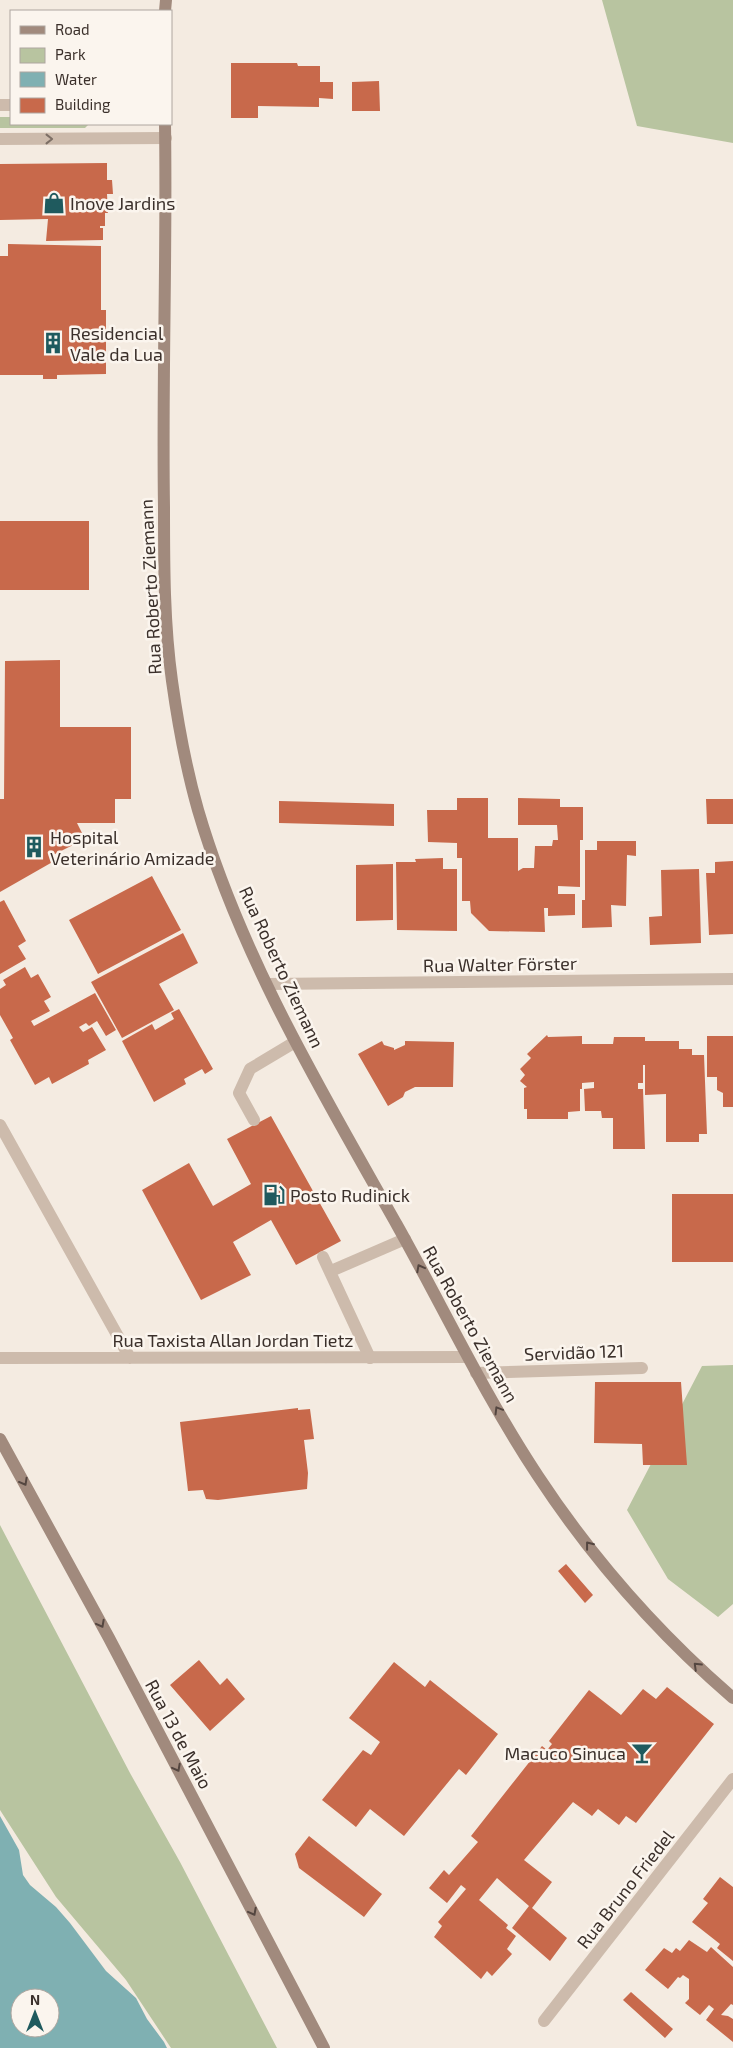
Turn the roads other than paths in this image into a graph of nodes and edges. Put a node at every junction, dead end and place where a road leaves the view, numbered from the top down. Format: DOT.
graph roads {
  1 [pos="166,125"];
  2 [pos="166,138"];
  3 [pos="0,139"];
  4 [pos="733,979"];
  5 [pos="268,984"];
  6 [pos="295,1042"];
  7 [pos="254,1120"];
  8 [pos="0,1125"];
  9 [pos="405,1239"];
  10 [pos="323,1257"];
  11 [pos="331,1271"];
  12 [pos="466,1357"];
  13 [pos="0,1358"];
  14 [pos="130,1358"];
  15 [pos="370,1358"];
  16 [pos="642,1368"];
  17 [pos="476,1373"];
  18 [pos="0,1439"];
  19 [pos="733,1698"];
  20 [pos="733,1779"];
  21 [pos="544,2021"];
  22 [pos="324,2048"];
  1 -- 2 [label="main road, Rua Roberto Ziemann"];
  3 -- 2 [label="street, one-way"];
  2 -- 5 [label="main road, Rua Roberto Ziemann"];
  4 -- 5 [label="street, Rua Walter Förster"];
  5 -- 6 [label="main road, Rua Roberto Ziemann"];
  6 -- 7 [label="street"];
  6 -- 9 [label="main road, Rua Roberto Ziemann"];
  8 -- 14 [label="street"];
  9 -- 11 [label="street"];
  12 -- 9 [label="main road, Rua Roberto Ziemann, one-way"];
  10 -- 11 [label="street"];
  11 -- 15 [label="street"];
  12 -- 15 [label="street, Rua Taxista Allan Jordan Tietz"];
  12 -- 17 [label="main road, Rua Roberto Ziemann"];
  13 -- 14 [label="street, Rua Taxista Allan Jordan Tietz"];
  14 -- 15 [label="street, Rua Taxista Allan Jordan Tietz"];
  16 -- 17 [label="street, Servidão 121"];
  19 -- 17 [label="main road, Rua Roberto Ziemann, one-way"];
  18 -- 22 [label="main road, Rua 13 de Maio, one-way"];
  20 -- 21 [label="street, Rua Bruno Friedel"];
}
